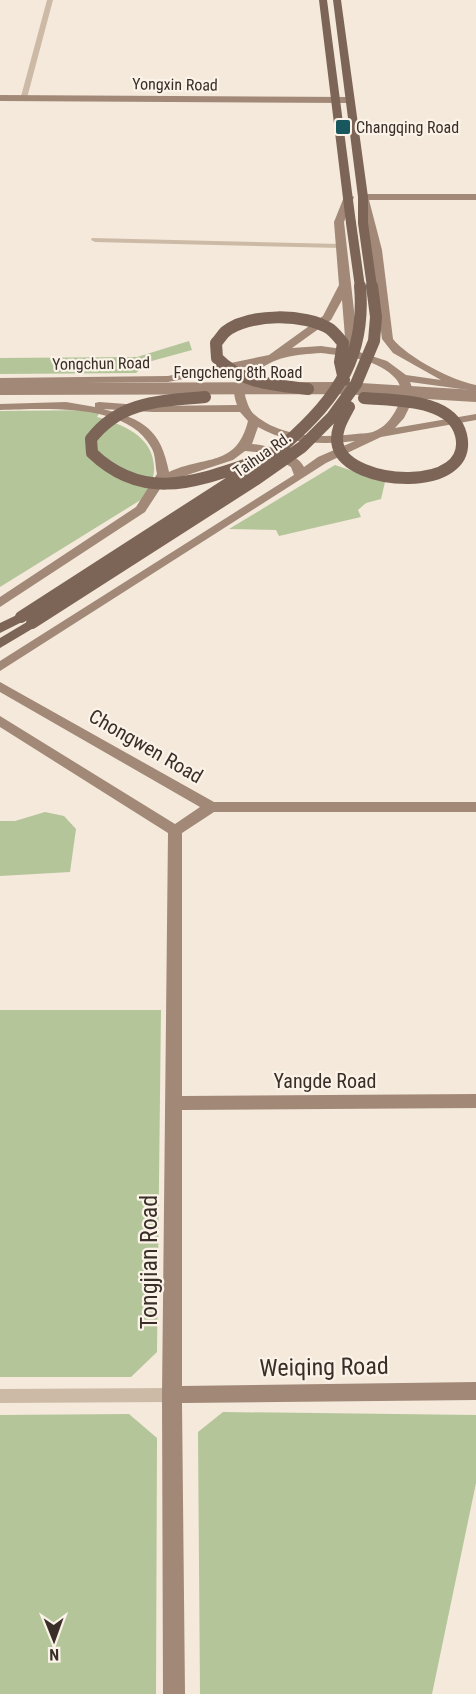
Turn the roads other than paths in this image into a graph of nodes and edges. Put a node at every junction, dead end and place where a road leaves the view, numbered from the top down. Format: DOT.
graph roads {
  1 [pos="50,0"];
  2 [pos="323,0"];
  3 [pos="337,0"];
  4 [pos="0,96"];
  5 [pos="23,96"];
  6 [pos="335,98"];
  7 [pos="349,98"];
  8 [pos="349,197"];
  9 [pos="363,197"];
  10 [pos="476,197"];
  11 [pos="357,223"];
  12 [pos="95,240"];
  13 [pos="341,246"];
  14 [pos="345,273"];
  15 [pos="347,351"];
  16 [pos="272,358"];
  17 [pos="363,370"];
  18 [pos="403,378"];
  19 [pos="344,380"];
  20 [pos="3,384"];
  21 [pos="462,387"];
  22 [pos="476,387"];
  23 [pos="308,388"];
  24 [pos="476,396"];
  25 [pos="205,397"];
  26 [pos="364,398"];
  27 [pos="1,404"];
  28 [pos="58,405"];
  29 [pos="476,405"];
  30 [pos="244,408"];
  31 [pos="476,417"];
  32 [pos="254,420"];
  33 [pos="379,432"];
  34 [pos="240,448"];
  35 [pos="274,454"];
  36 [pos="300,476"];
  37 [pos="151,493"];
  38 [pos="0,603"];
  39 [pos="27,620"];
  40 [pos="0,628"];
  41 [pos="0,644"];
  42 [pos="0,667"];
  43 [pos="0,686"];
  44 [pos="0,721"];
  45 [pos="211,807"];
  46 [pos="476,807"];
  47 [pos="176,831"];
  48 [pos="476,1101"];
  49 [pos="174,1103"];
  50 [pos="476,1391"];
  51 [pos="172,1395"];
  52 [pos="0,1396"];
  53 [pos="174,1694"];
  1 -- 5 [label="street"];
  2 -- 6 [label="main road"];
  3 -- 7 [label="main road"];
  4 -- 5 [label="street, Yongxin Road"];
  5 -- 6 [label="street, Yongxin Road"];
  6 -- 7 [label="street, Yongxin Road"];
  6 -- 8 [label="main road"];
  7 -- 9 [label="main road"];
  8 -- 11 [label="main road"];
  8 -- 13 [label="street"];
  9 -- 10 [label="street"];
  9 -- 11 [label="main road"];
  9 -- 21 [label="street"];
  11 -- 17 [label="main road, Taihua Rd., bridge"];
  11 -- 19 [label="main road, Taihua Rd., bridge"];
  12 -- 13 [label="street"];
  13 -- 14 [label="street"];
  14 -- 15 [label="street"];
  14 -- 16 [label="street"];
  15 -- 16 [label="street, Yongchun Road"];
  15 -- 18 [label="street, Yongchun Road"];
  16 -- 20 [label="street, Yongchun Road"];
  16 -- 30 [label="street"];
  17 -- 26 [label="main road, bridge"];
  17 -- 39 [label="main road, Taihua Rd., bridge"];
  18 -- 21 [label="street"];
  18 -- 33 [label="street"];
  19 -- 23 [label="main road, bridge"];
  19 -- 35 [label="main road, Taihua Rd., bridge"];
  20 -- 23 [label="street, Fengcheng 8th Road, bridge"];
  20 -- 27 [label="street"];
  21 -- 22 [label="street"];
  23 -- 24 [label="street, Fengcheng 8th Road, bridge"];
  25 -- 26 [label="street, Fengcheng 8th Road, bridge"];
  25 -- 27 [label="street, Fengcheng 8th Road, bridge"];
  25 -- 35 [label="main road, bridge"];
  26 -- 29 [label="street, Fengcheng 8th Road, bridge"];
  27 -- 28 [label="street"];
  28 -- 30 [label="street"];
  28 -- 37 [label="street"];
  30 -- 32 [label="street"];
  31 -- 33 [label="street"];
  32 -- 33 [label="street"];
  32 -- 34 [label="street"];
  33 -- 36 [label="street"];
  34 -- 36 [label="street"];
  34 -- 37 [label="street"];
  35 -- 39 [label="main road, Taihua Rd., bridge"];
  36 -- 42 [label="street"];
  37 -- 38 [label="street"];
  39 -- 40 [label="main road"];
  39 -- 41 [label="main road"];
  43 -- 45 [label="street, Chongwen Road"];
  44 -- 47 [label="street"];
  45 -- 46 [label="street"];
  45 -- 47 [label="street, Chongwen Road"];
  47 -- 49 [label="street, Tongjian Road"];
  48 -- 49 [label="street, Yangde Road"];
  49 -- 51 [label="street, Tongjian Road"];
  50 -- 51 [label="street, Weiqing Road"];
  51 -- 52 [label="street"];
  51 -- 53 [label="street, Tongjian Road"];
}
